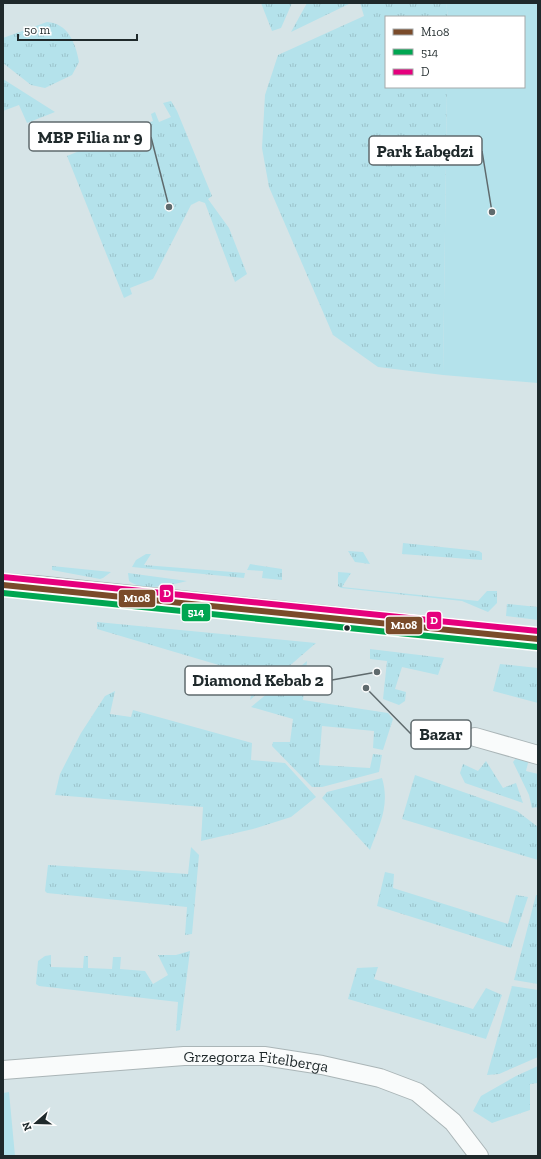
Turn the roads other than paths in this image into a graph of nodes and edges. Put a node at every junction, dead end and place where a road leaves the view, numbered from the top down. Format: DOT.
graph roads {
  1 [pos="3,585"];
  2 [pos="538,639"];
  3 [pos="475,737"];
  4 [pos="538,755"];
  5 [pos="3,1070"];
  6 [pos="479,1156"];
  1 -- 2 [label="street"];
  3 -- 4 [label="street"];
  5 -- 6 [label="street, Grzegorza Fitelberga"];
}
